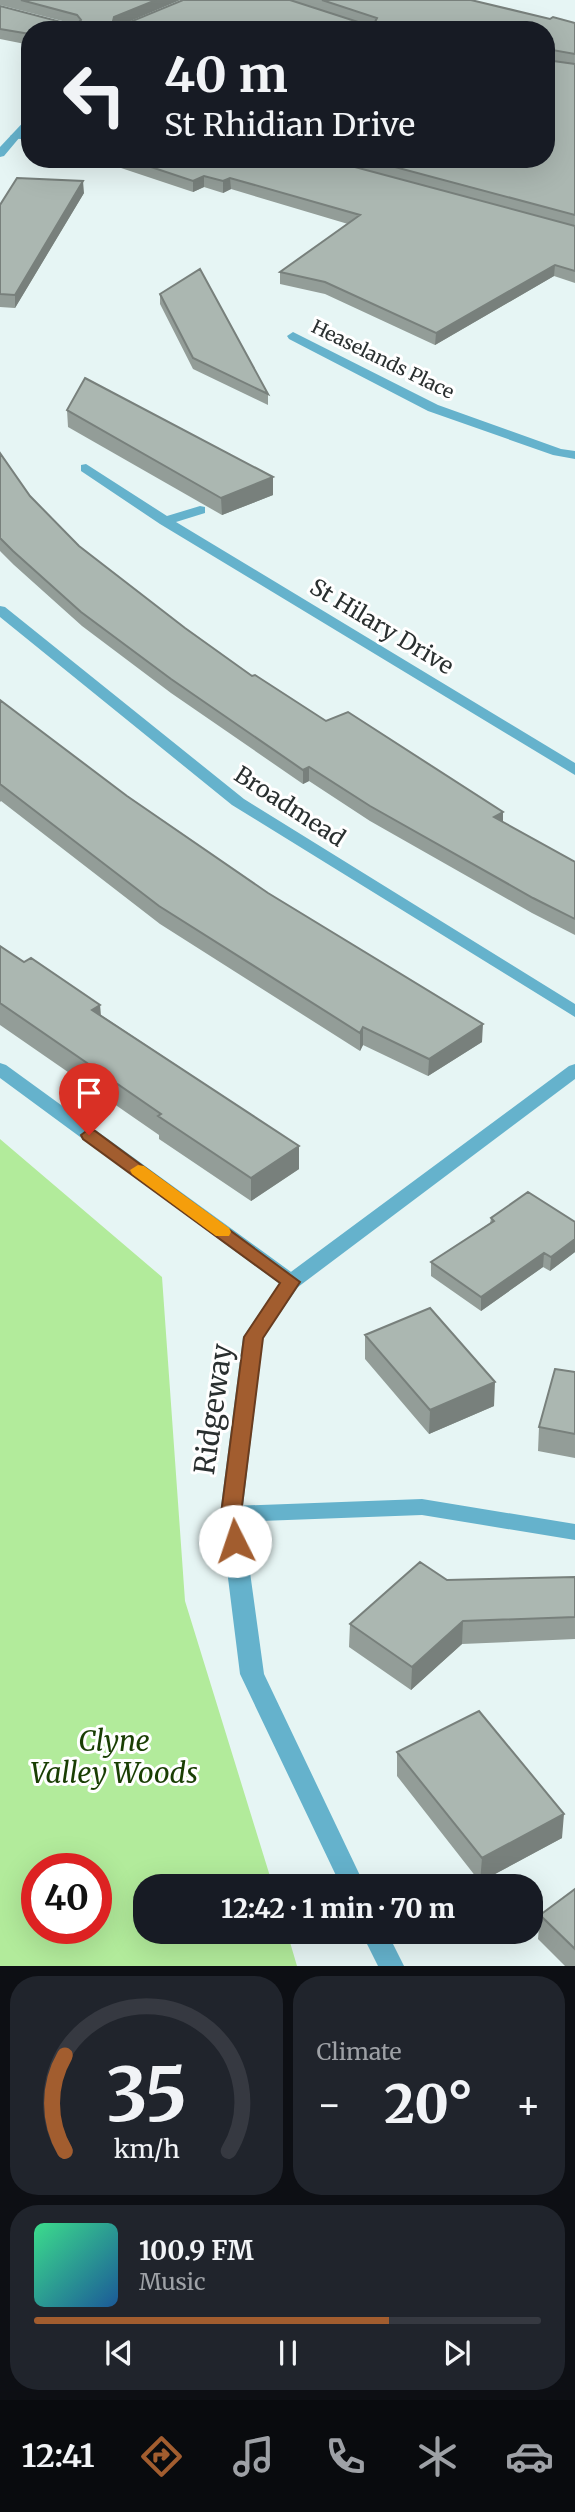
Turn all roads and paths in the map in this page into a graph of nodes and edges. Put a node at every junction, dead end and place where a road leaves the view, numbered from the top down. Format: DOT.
graph roads {
  1 [pos="21,129"];
  2 [pos="15,136"];
  3 [pos="21,136"];
  4 [pos="0,154"];
  5 [pos="293,336"];
  6 [pos="575,455"];
  7 [pos="86,468"];
  8 [pos="200,510"];
  9 [pos="165,521"];
  10 [pos="0,610"];
  11 [pos="575,770"];
  12 [pos="575,1012"];
  13 [pos="0,1069"];
  14 [pos="575,1070"];
  15 [pos="290,1282"];
  16 [pos="231,1514"];
  17 [pos="575,1532"];
  18 [pos="347,1874"];
  19 [pos="380,1944"];
  20 [pos="391,1966"];
  1 -- 2 [label="street"];
  2 -- 3 [label="street"];
  2 -- 4 [label="street"];
  5 -- 6 [label="street, Heaselands Place"];
  7 -- 9 [label="street, St Hilary Drive"];
  8 -- 9 [label="street"];
  9 -- 11 [label="street, St Hilary Drive"];
  10 -- 12 [label="street, Broadmead"];
  13 -- 15 [label="street"];
  14 -- 15 [label="street, Ridgeway"];
  15 -- 16 [label="street, Ridgeway"];
  16 -- 17 [label="street"];
  16 -- 18 [label="street, Ridgeway"];
  19 -- 20 [label="street"];
}
